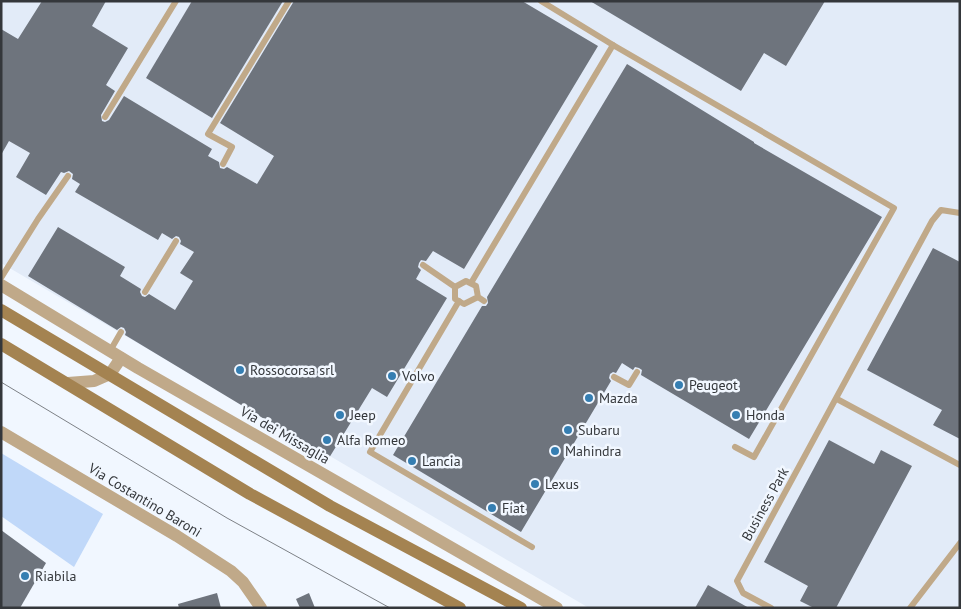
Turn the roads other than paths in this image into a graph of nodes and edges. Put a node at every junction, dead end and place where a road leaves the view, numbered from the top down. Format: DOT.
graph roads {
  1 [pos="176,1"];
  2 [pos="289,1"];
  3 [pos="542,1"];
  4 [pos="613,45"];
  5 [pos="105,117"];
  6 [pos="223,164"];
  7 [pos="68,176"];
  8 [pos="960,213"];
  9 [pos="176,241"];
  10 [pos="423,265"];
  11 [pos="1,278"];
  12 [pos="470,283"];
  13 [pos="1,285"];
  14 [pos="455,287"];
  15 [pos="145,292"];
  16 [pos="478,297"];
  17 [pos="459,302"];
  18 [pos="484,302"];
  19 [pos="1,310"];
  20 [pos="121,332"];
  21 [pos="1,344"];
  22 [pos="115,354"];
  23 [pos="637,372"];
  24 [pos="110,374"];
  25 [pos="614,377"];
  26 [pos="68,383"];
  27 [pos="837,399"];
  28 [pos="1,432"];
  29 [pos="735,446"];
  30 [pos="960,465"];
  31 [pos="960,543"];
  32 [pos="532,547"];
  33 [pos="261,608"];
  34 [pos="460,608"];
  35 [pos="521,608"];
  36 [pos="557,608"];
  37 [pos="771,608"];
  38 [pos="910,608"];
  1 -- 5 [label="lane"];
  2 -- 6 [label="lane"];
  3 -- 4 [label="lane"];
  4 -- 12 [label="lane"];
  4 -- 29 [label="lane"];
  7 -- 11 [label="lane"];
  8 -- 27 [label="lane, Business Park"];
  9 -- 15 [label="lane"];
  10 -- 14 [label="lane"];
  12 -- 14 [label="lane"];
  12 -- 16 [label="lane"];
  13 -- 22 [label="street, Via dei Missaglia"];
  14 -- 17 [label="lane"];
  16 -- 17 [label="lane"];
  16 -- 18 [label="lane"];
  17 -- 32 [label="lane"];
  19 -- 24 [label="main road"];
  20 -- 22 [label="lane"];
  21 -- 26 [label="main road"];
  22 -- 24 [label="street"];
  22 -- 36 [label="street, Via dei Missaglia"];
  23 -- 25 [label="lane"];
  24 -- 26 [label="street"];
  24 -- 35 [label="main road"];
  26 -- 34 [label="main road"];
  27 -- 30 [label="lane"];
  27 -- 37 [label="lane, Business Park"];
  28 -- 33 [label="street, Via Costantino Baroni"];
  31 -- 38 [label="lane"];
}
